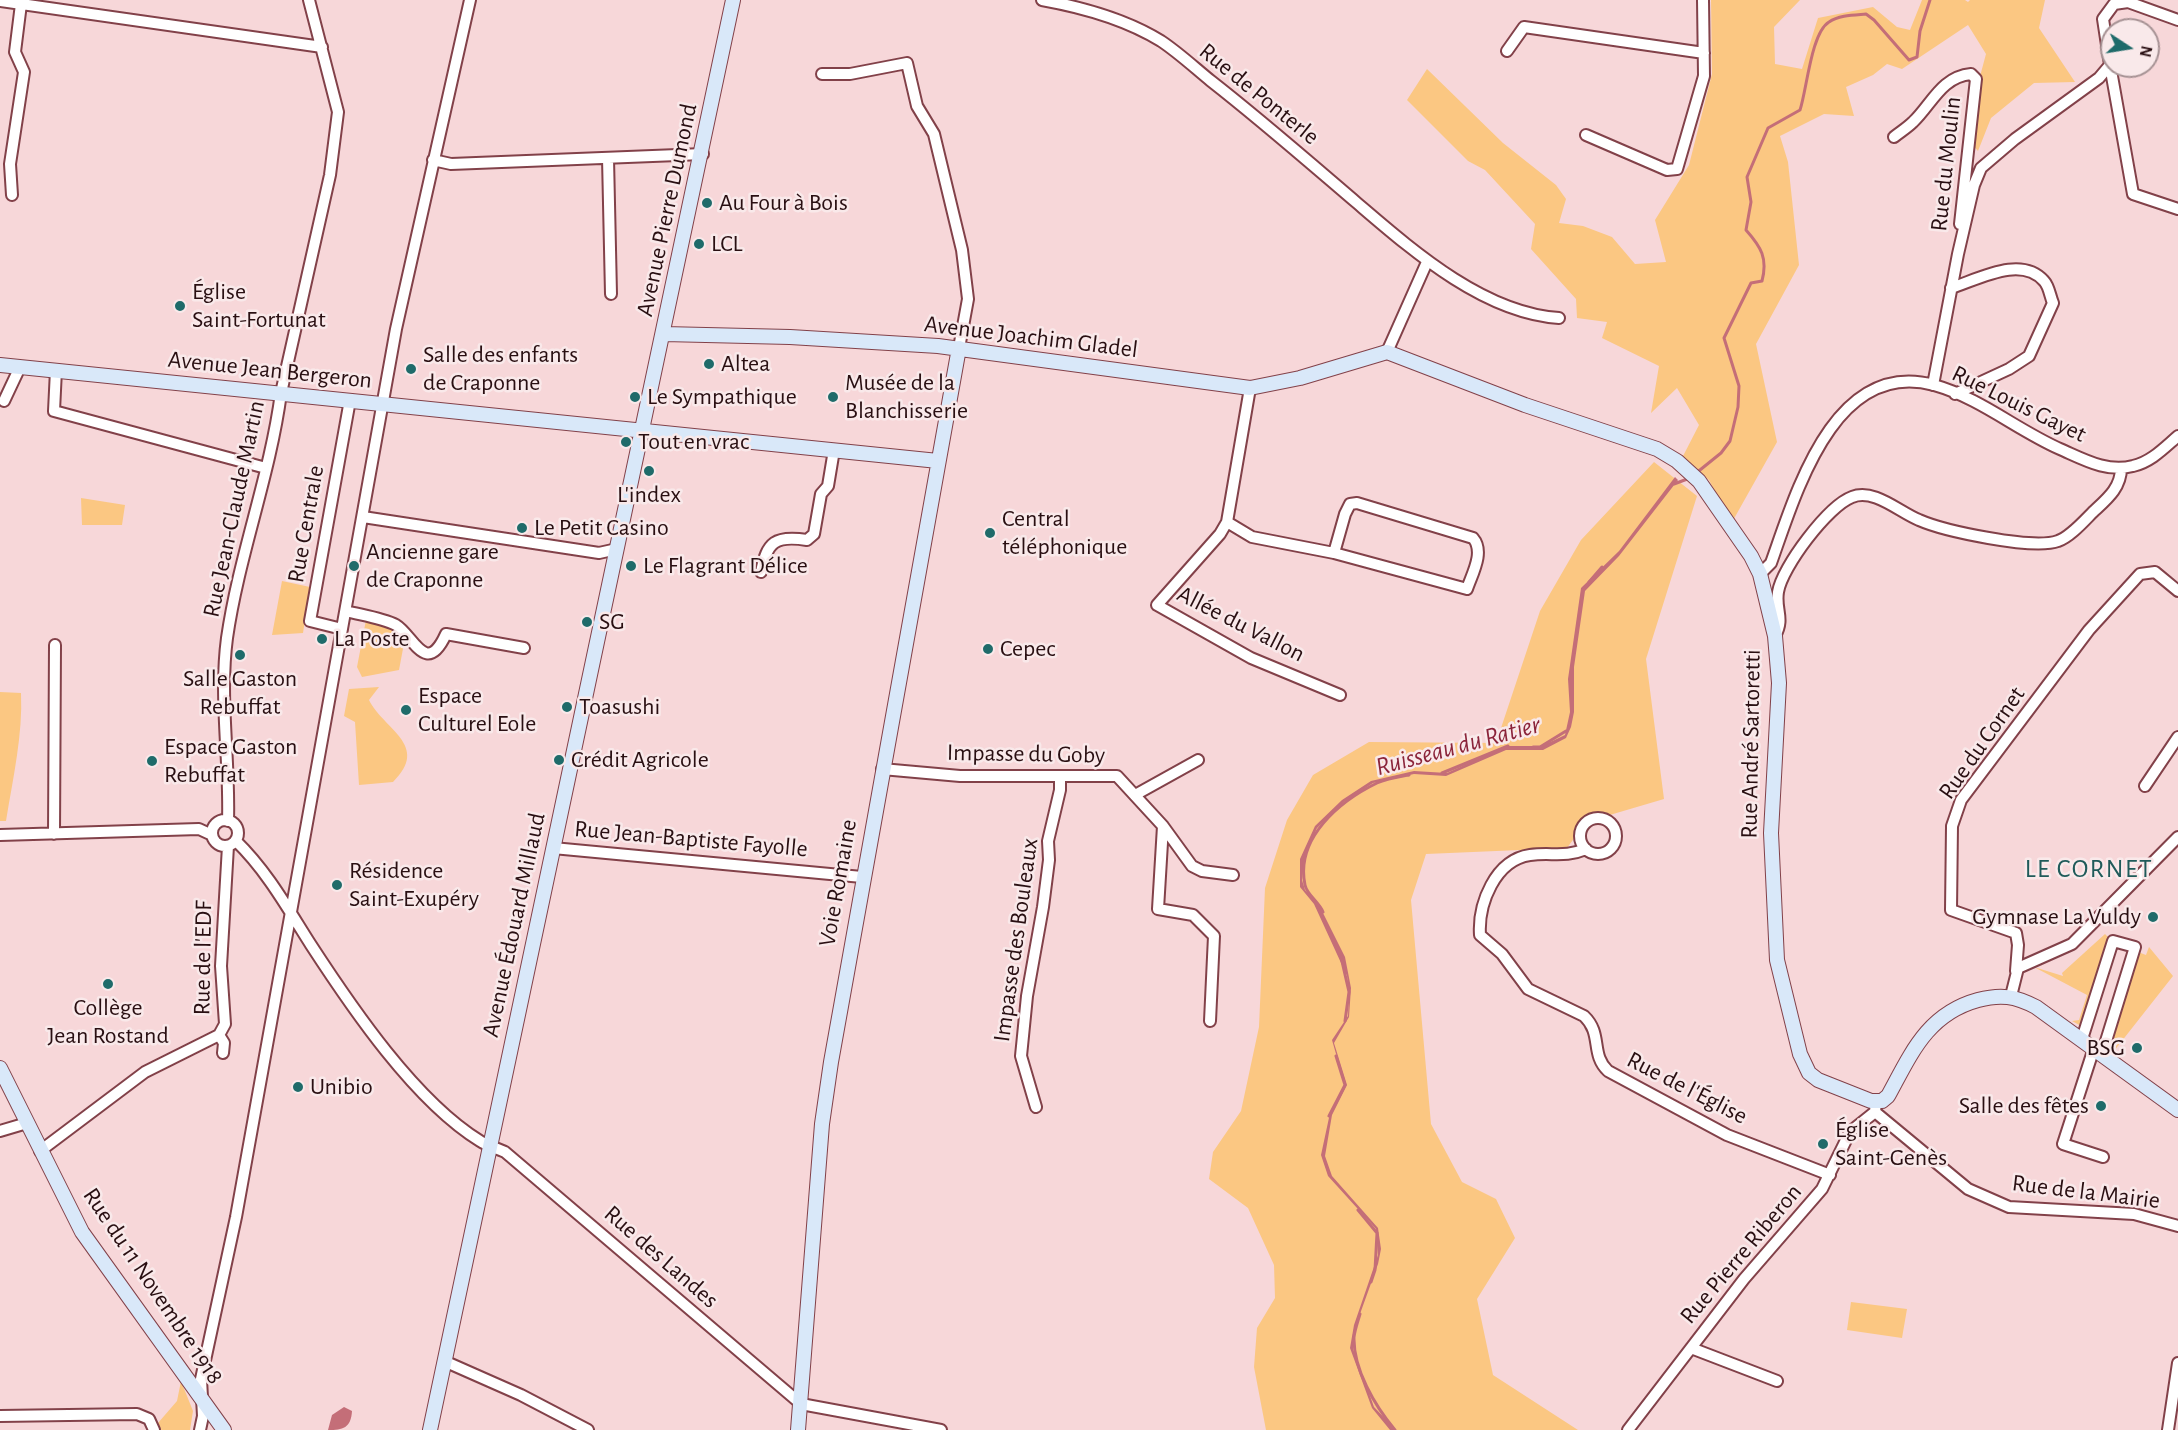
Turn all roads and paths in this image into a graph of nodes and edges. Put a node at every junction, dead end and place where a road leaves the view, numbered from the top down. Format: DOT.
graph roads {
  1 [pos="309,0"];
  2 [pos="470,0"];
  3 [pos="733,0"];
  4 [pos="1042,0"];
  5 [pos="1703,0"];
  6 [pos="0,1"];
  7 [pos="21,4"];
  8 [pos="2104,18"];
  9 [pos="2178,20"];
  10 [pos="322,47"];
  11 [pos="1507,51"];
  12 [pos="1704,53"];
  13 [pos="822,74"];
  14 [pos="2100,77"];
  15 [pos="2112,78"];
  16 [pos="1586,135"];
  17 [pos="1894,137"];
  18 [pos="703,154"];
  19 [pos="613,158"];
  20 [pos="432,160"];
  21 [pos="12,195"];
  22 [pos="2178,209"];
  23 [pos="1958,254"];
  24 [pos="1427,262"];
  25 [pos="1951,288"];
  26 [pos="611,294"];
  27 [pos="1558,318"];
  28 [pos="664,334"];
  29 [pos="959,348"];
  30 [pos="1387,352"];
  31 [pos="0,365"];
  32 [pos="20,367"];
  33 [pos="56,370"];
  34 [pos="1932,385"];
  35 [pos="1250,388"];
  36 [pos="282,393"];
  37 [pos="1955,393"];
  38 [pos="4,400"];
  39 [pos="350,400"];
  40 [pos="383,404"];
  41 [pos="644,430"];
  42 [pos="2178,436"];
  43 [pos="834,450"];
  44 [pos="938,461"];
  45 [pos="266,468"];
  46 [pos="2121,468"];
  47 [pos="363,518"];
  48 [pos="1227,522"];
  49 [pos="616,549"];
  50 [pos="599,553"];
  51 [pos="1334,553"];
  52 [pos="612,570"];
  53 [pos="761,572"];
  54 [pos="1760,574"];
  55 [pos="2178,591"];
  56 [pos="346,611"];
  57 [pos="342,629"];
  58 [pos="1775,636"];
  59 [pos="55,645"];
  60 [pos="524,648"];
  61 [pos="1340,695"];
  62 [pos="2178,737"];
  63 [pos="1198,760"];
  64 [pos="882,768"];
  65 [pos="1060,776"];
  66 [pos="2145,786"];
  67 [pos="1135,795"];
  68 [pos="228,821"];
  69 [pos="1163,826"];
  70 [pos="54,834"];
  71 [pos="0,835"];
  72 [pos="212,835"];
  73 [pos="2178,837"];
  74 [pos="232,844"];
  75 [pos="553,848"];
  76 [pos="1586,849"];
  77 [pos="1233,875"];
  78 [pos="862,877"];
  79 [pos="292,913"];
  80 [pos="2016,970"];
  81 [pos="2011,996"];
  82 [pos="1210,1021"];
  83 [pos="219,1035"];
  84 [pos="2082,1039"];
  85 [pos="2098,1051"];
  86 [pos="223,1053"];
  87 [pos="0,1068"];
  88 [pos="1036,1107"];
  89 [pos="1876,1107"];
  90 [pos="2178,1110"];
  91 [pos="27,1123"];
  92 [pos="0,1131"];
  93 [pos="492,1146"];
  94 [pos="40,1151"];
  95 [pos="2103,1157"];
  96 [pos="1830,1175"];
  97 [pos="2178,1226"];
  98 [pos="1691,1348"];
  99 [pos="444,1361"];
  100 [pos="2178,1363"];
  101 [pos="1777,1381"];
  102 [pos="202,1399"];
  103 [pos="801,1404"];
  104 [pos="0,1416"];
  105 [pos="154,1430"];
  106 [pos="200,1430"];
  107 [pos="224,1430"];
  108 [pos="430,1430"];
  109 [pos="588,1430"];
  110 [pos="798,1430"];
  111 [pos="941,1430"];
  112 [pos="1628,1430"];
  113 [pos="2168,1430"];
  1 -- 10 [label="street, Rue Jean-Claude Martin"];
  2 -- 20 [label="street"];
  3 -- 18 [label="street, Avenue Pierre Dumond"];
  4 -- 24 [label="street, Rue de Ponterle"];
  5 -- 12 [label="street"];
  6 -- 7 [label="street"];
  7 -- 10 [label="street"];
  7 -- 21 [label="street"];
  8 -- 9 [label="street"];
  10 -- 36 [label="street, Rue Jean-Claude Martin"];
  11 -- 12 [label="street"];
  12 -- 16 [label="street"];
  13 -- 29 [label="street"];
  14 -- 23 [label="street, Rue du Moulin"];
  15 -- 22 [label="street"];
  17 -- 23 [label="street, Rue du Moulin"];
  18 -- 19 [label="street"];
  18 -- 28 [label="street, Avenue Pierre Dumond"];
  19 -- 20 [label="street"];
  19 -- 26 [label="street"];
  20 -- 40 [label="street"];
  23 -- 25 [label="street, Rue du Moulin"];
  24 -- 27 [label="street, Rue de Ponterle"];
  24 -- 30 [label="street"];
  25 -- 34 [label="street, Rue du Moulin"];
  25 -- 37 [label="street"];
  28 -- 29 [label="street, Avenue Joachim Gladel"];
  28 -- 41 [label="street, Avenue Pierre Dumond"];
  29 -- 35 [label="street, Avenue Joachim Gladel"];
  29 -- 44 [label="street, Voie Romaine"];
  30 -- 35 [label="street, Avenue Joachim Gladel"];
  30 -- 54 [label="street, Rue André Sartoretti"];
  31 -- 32 [label="street, Avenue Jean Bergeron"];
  32 -- 33 [label="street, Avenue Jean Bergeron"];
  32 -- 38 [label="street"];
  33 -- 36 [label="street, Avenue Jean Bergeron"];
  33 -- 45 [label="street"];
  34 -- 37 [label="street, Rue Louis Gayet"];
  34 -- 54 [label="street, Rue Louis Gayet"];
  35 -- 48 [label="street, Allée du Vallon"];
  36 -- 39 [label="street, Avenue Jean Bergeron"];
  36 -- 45 [label="street, Rue Jean-Claude Martin"];
  37 -- 46 [label="street, Rue Louis Gayet"];
  39 -- 40 [label="street, Avenue Jean Bergeron"];
  39 -- 57 [label="street, Rue Centrale"];
  40 -- 41 [label="street, Avenue Jean Bergeron"];
  40 -- 47 [label="street"];
  41 -- 43 [label="street, Avenue Jean Bergeron"];
  41 -- 49 [label="street, Avenue Édouard Millaud"];
  42 -- 46 [label="street, Rue Louis Gayet"];
  43 -- 44 [label="street, Avenue Jean Bergeron"];
  43 -- 53 [label="street"];
  44 -- 64 [label="street, Voie Romaine"];
  45 -- 68 [label="street, Rue Jean-Claude Martin"];
  46 -- 58 [label="street"];
  47 -- 50 [label="street"];
  47 -- 56 [label="street"];
  48 -- 51 [label="street"];
  48 -- 61 [label="street, Allée du Vallon"];
  49 -- 50 [label="street"];
  49 -- 52 [label="street, Avenue Édouard Millaud"];
  50 -- 52 [label="street"];
  51 -- 51 [label="street"];
  52 -- 75 [label="street, Avenue Édouard Millaud"];
  54 -- 58 [label="street, Rue André Sartoretti"];
  55 -- 80 [label="street, Rue du Cornet"];
  56 -- 57 [label="street"];
  56 -- 60 [label="street"];
  57 -- 79 [label="street"];
  58 -- 89 [label="street, Rue André Sartoretti"];
  59 -- 70 [label="street"];
  62 -- 66 [label="street"];
  63 -- 67 [label="street"];
  64 -- 65 [label="street, Impasse du Goby"];
  64 -- 78 [label="street, Voie Romaine"];
  65 -- 67 [label="street, Impasse du Goby"];
  65 -- 88 [label="street, Impasse des Bouleaux"];
  67 -- 69 [label="street, Impasse du Goby"];
  68 -- 72 [label="street"];
  68 -- 74 [label="street"];
  69 -- 77 [label="street, Impasse du Goby"];
  69 -- 82 [label="street"];
  70 -- 71 [label="street"];
  70 -- 72 [label="street"];
  72 -- 74 [label="street"];
  73 -- 80 [label="street"];
  74 -- 79 [label="street"];
  74 -- 83 [label="street, Rue de l'EDF"];
  75 -- 78 [label="street, Rue Jean-Baptiste Fayolle"];
  75 -- 93 [label="street, Avenue Édouard Millaud"];
  76 -- 96 [label="street, Rue de l'Église"];
  78 -- 103 [label="street, Voie Romaine"];
  79 -- 93 [label="street"];
  79 -- 102 [label="street"];
  80 -- 81 [label="street"];
  81 -- 84 [label="street"];
  81 -- 89 [label="street"];
  83 -- 86 [label="street"];
  83 -- 94 [label="street, Rue de l'EDF"];
  84 -- 85 [label="street"];
  84 -- 85 [label="street"];
  85 -- 90 [label="street"];
  85 -- 95 [label="street"];
  87 -- 91 [label="street, Rue du 11 Novembre 1918"];
  89 -- 96 [label="street, Rue Pierre Riberon"];
  89 -- 97 [label="street, Rue de la Mairie"];
  91 -- 92 [label="street"];
  91 -- 94 [label="street, Rue du 11 Novembre 1918"];
  93 -- 99 [label="street, Avenue Édouard Millaud"];
  93 -- 103 [label="street, Rue des Landes"];
  94 -- 102 [label="street, Rue du 11 Novembre 1918"];
  96 -- 98 [label="street, Rue Pierre Riberon"];
  98 -- 101 [label="street"];
  98 -- 112 [label="street, Rue Pierre Riberon"];
  99 -- 108 [label="street, Avenue Édouard Millaud"];
  99 -- 109 [label="street"];
  100 -- 113 [label="street"];
  102 -- 106 [label="street"];
  102 -- 107 [label="street, Rue du 11 Novembre 1918"];
  103 -- 110 [label="street, Voie Romaine"];
  103 -- 111 [label="street"];
  104 -- 105 [label="street"];
}
